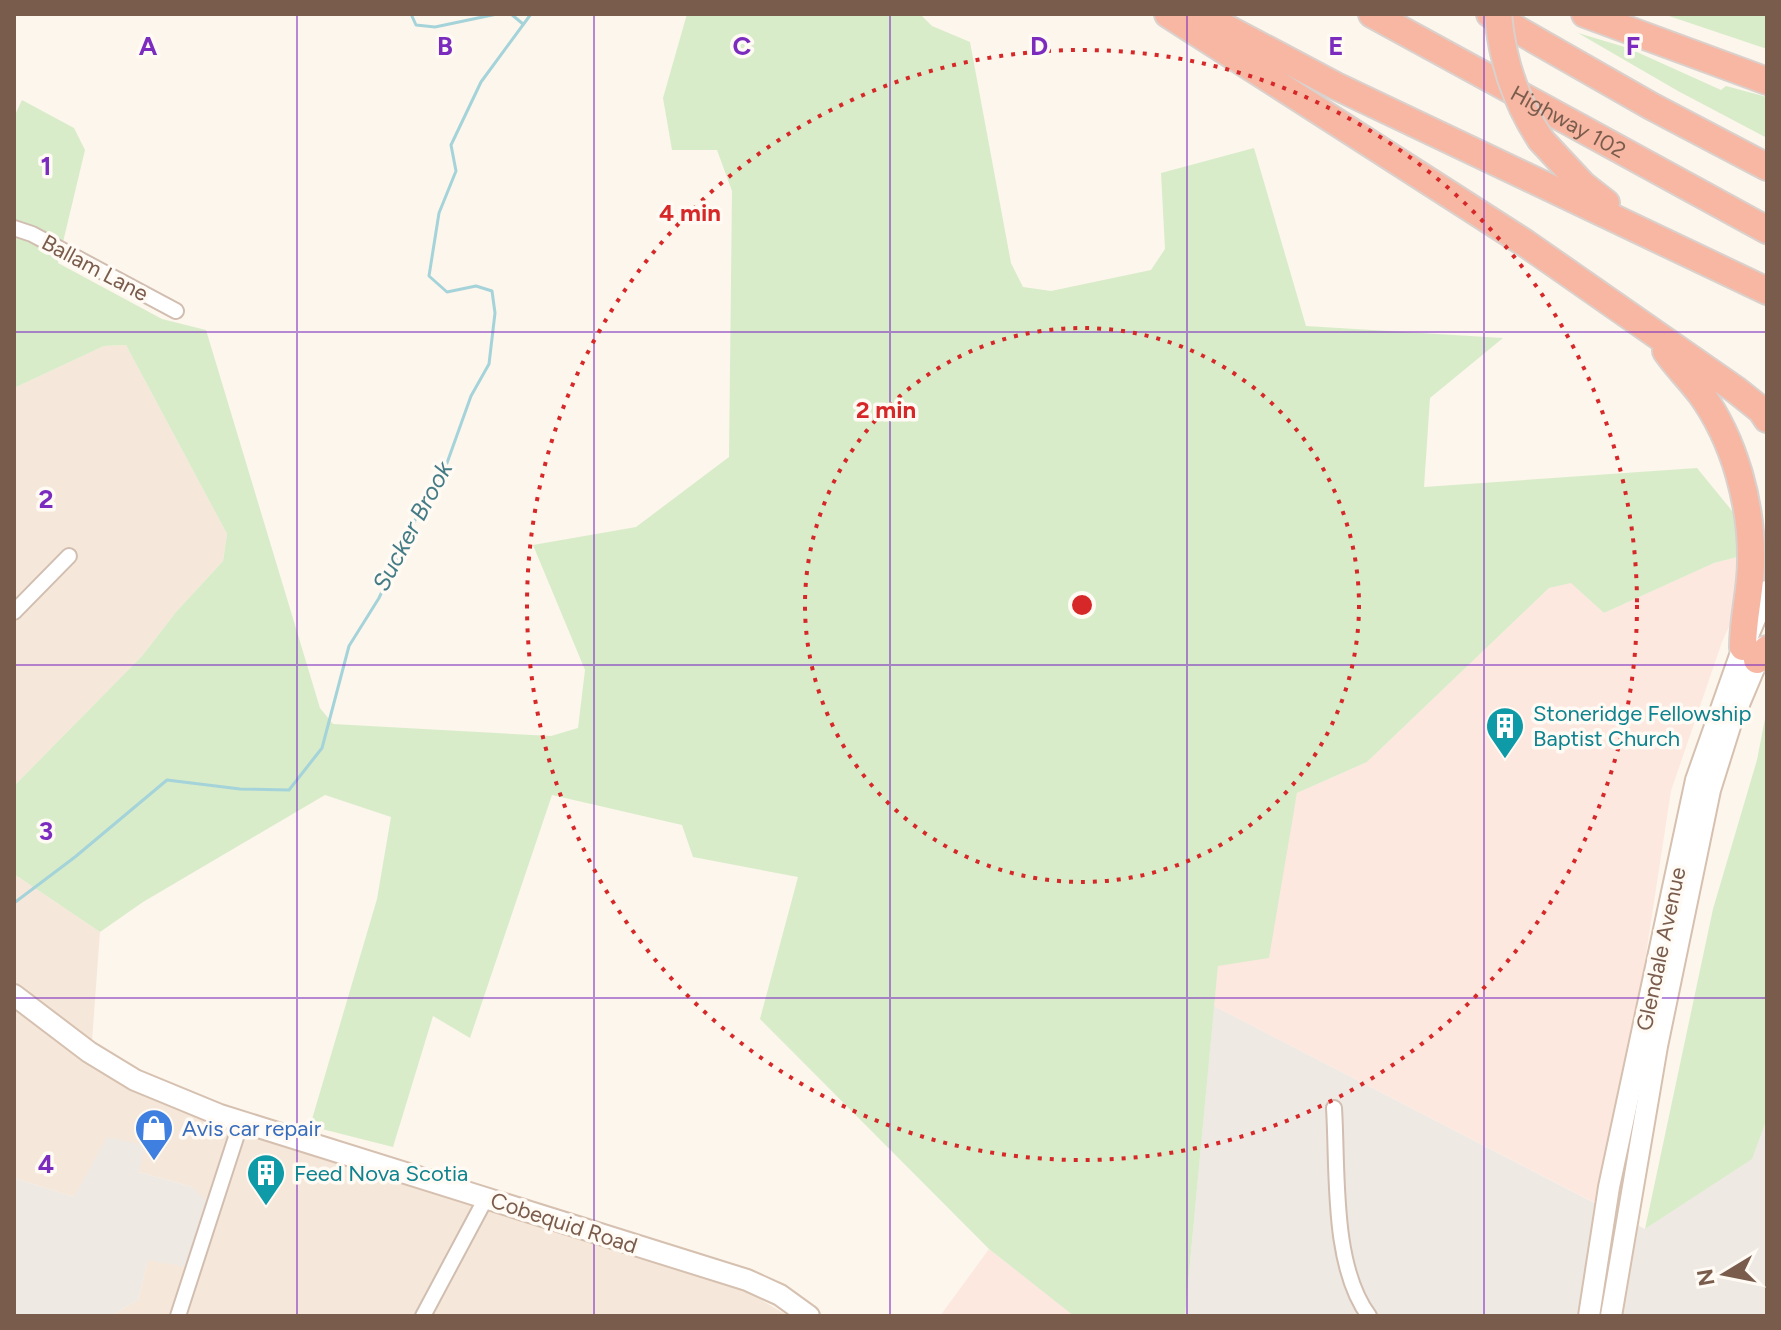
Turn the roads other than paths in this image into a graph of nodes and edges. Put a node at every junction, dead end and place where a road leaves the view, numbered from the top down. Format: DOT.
graph roads {
  1 [pos="1168,14"];
  2 [pos="1200,14"];
  3 [pos="1372,14"];
  4 [pos="1490,14"];
  5 [pos="1498,14"];
  6 [pos="1585,14"];
  7 [pos="1767,81"];
  8 [pos="1767,167"];
  9 [pos="14,228"];
  10 [pos="1767,230"];
  11 [pos="1692,254"];
  12 [pos="1767,291"];
  13 [pos="176,311"];
  14 [pos="1653,332"];
  15 [pos="1767,419"];
  16 [pos="69,556"];
  17 [pos="1767,591"];
  18 [pos="14,612"];
  19 [pos="1758,648"];
  20 [pos="14,995"];
  21 [pos="1334,1108"];
  22 [pos="241,1122"];
  23 [pos="486,1198"];
  24 [pos="1587,1309"];
  25 [pos="178,1316"];
  26 [pos="423,1316"];
  27 [pos="809,1316"];
  28 [pos="1369,1316"];
  29 [pos="1611,1316"];
  1 -- 14 [label="highway"];
  2 -- 11 [label="highway"];
  3 -- 10 [label="highway, Highway 102"];
  4 -- 8 [label="highway"];
  5 -- 11 [label="highway, bridge"];
  6 -- 7 [label="highway"];
  9 -- 13 [label="street, Ballam Lane"];
  11 -- 12 [label="highway"];
  14 -- 15 [label="highway"];
  14 -- 19 [label="highway"];
  16 -- 18 [label="street"];
  17 -- 19 [label="main road, Glendale Avenue"];
  19 -- 24 [label="main road, Glendale Avenue"];
  19 -- 29 [label="main road, Glendale Avenue"];
  20 -- 22 [label="main road, Cobequid Road"];
  21 -- 28 [label="street"];
  22 -- 23 [label="main road, Cobequid Road"];
  22 -- 25 [label="street"];
  23 -- 26 [label="street"];
  23 -- 27 [label="main road, Cobequid Road"];
}
